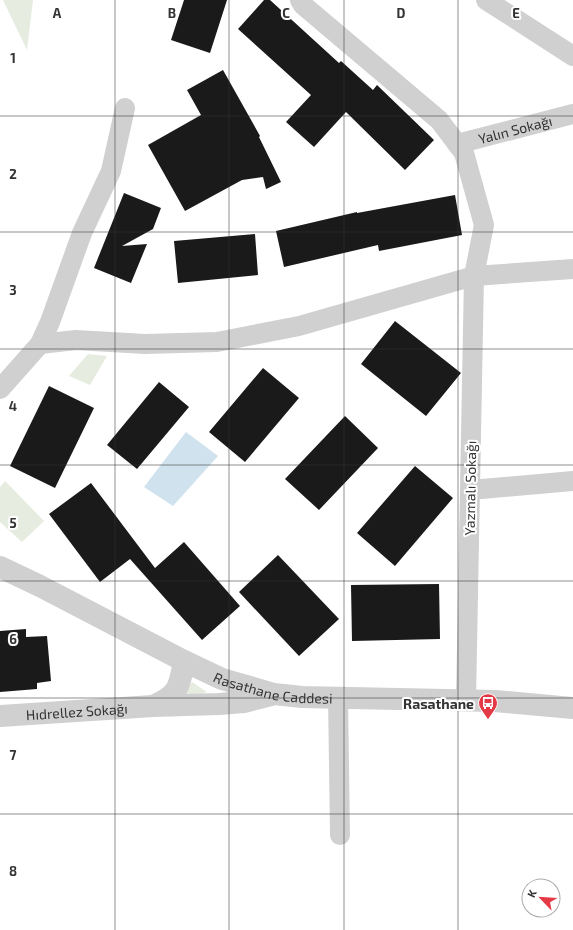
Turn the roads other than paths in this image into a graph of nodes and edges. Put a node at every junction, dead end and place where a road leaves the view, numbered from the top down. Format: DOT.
graph roads {
  1 [pos="300,0"];
  2 [pos="486,0"];
  3 [pos="573,56"];
  4 [pos="125,108"];
  5 [pos="573,114"];
  6 [pos="457,144"];
  7 [pos="573,269"];
  8 [pos="474,276"];
  9 [pos="40,344"];
  10 [pos="0,389"];
  11 [pos="573,480"];
  12 [pos="470,490"];
  13 [pos="0,567"];
  14 [pos="184,661"];
  15 [pos="274,694"];
  16 [pos="338,697"];
  17 [pos="466,700"];
  18 [pos="153,706"];
  19 [pos="573,708"];
  20 [pos="0,716"];
  21 [pos="340,835"];
  1 -- 6 [label="street, Yazmalı Sokağı"];
  2 -- 3 [label="street"];
  4 -- 9 [label="street"];
  5 -- 6 [label="street, Yalın Sokağı"];
  6 -- 8 [label="street, Yazmalı Sokağı"];
  7 -- 8 [label="street"];
  8 -- 9 [label="street"];
  8 -- 12 [label="street, Yazmalı Sokağı"];
  9 -- 10 [label="street"];
  11 -- 12 [label="street"];
  12 -- 17 [label="street, Yazmalı Sokağı"];
  13 -- 14 [label="street, Rasathane Caddesi"];
  14 -- 15 [label="street, Rasathane Caddesi"];
  14 -- 18 [label="street, Hıdrellez Sokağı"];
  15 -- 16 [label="street, Rasathane Caddesi"];
  15 -- 18 [label="street, Hıdrellez Sokağı"];
  16 -- 17 [label="street, Rasathane Caddesi"];
  16 -- 21 [label="street"];
  17 -- 19 [label="street, Rasathane Caddesi"];
  18 -- 20 [label="street, Hıdrellez Sokağı"];
}
